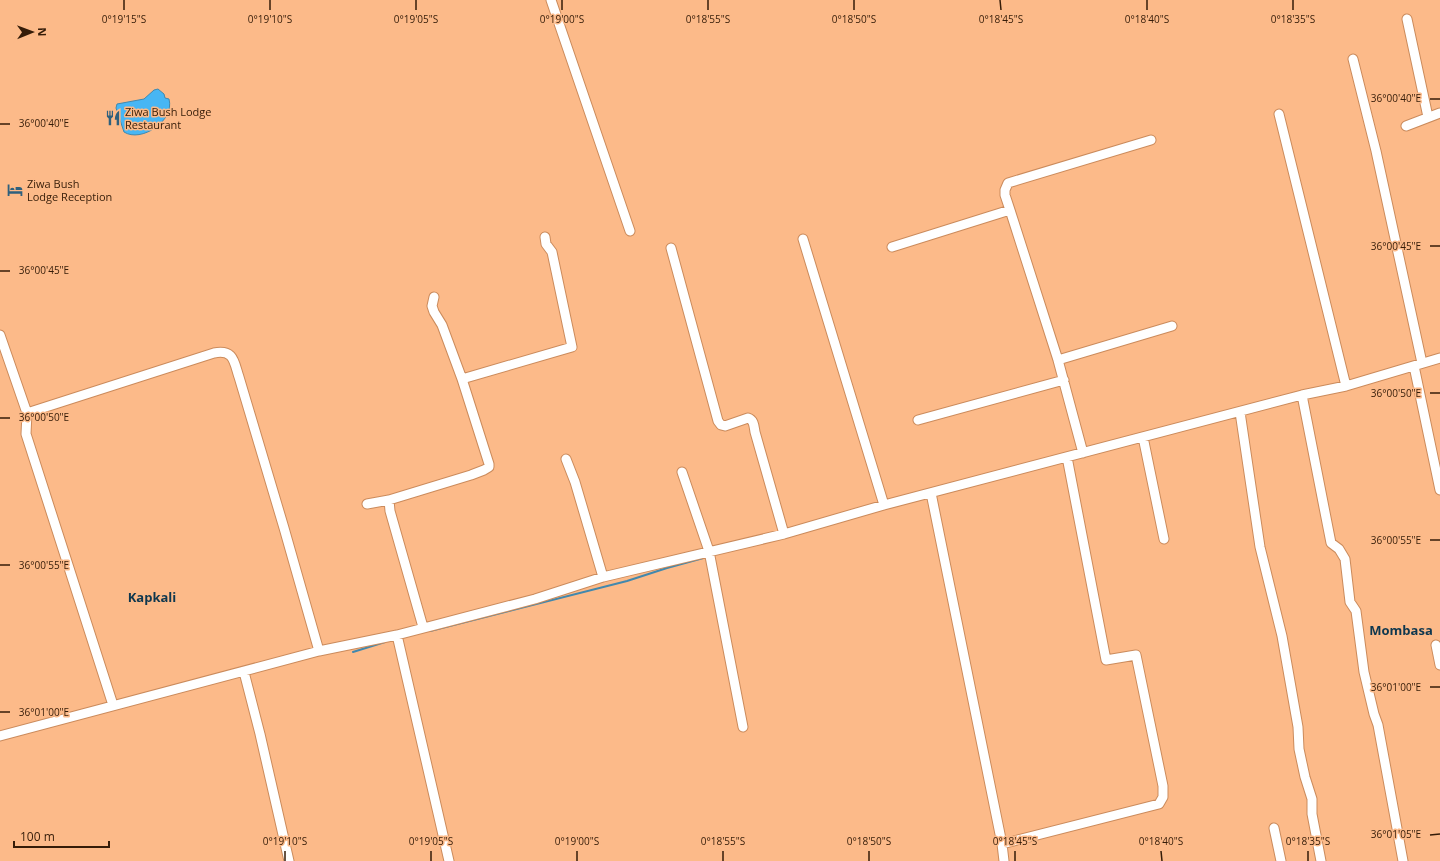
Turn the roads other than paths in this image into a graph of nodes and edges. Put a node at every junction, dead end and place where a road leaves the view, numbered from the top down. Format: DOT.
graph roads {
  1 [pos="551,0"];
  2 [pos="1407,19"];
  3 [pos="1353,59"];
  4 [pos="1440,113"];
  5 [pos="1279,114"];
  6 [pos="1428,117"];
  7 [pos="1406,126"];
  8 [pos="1151,140"];
  9 [pos="1010,210"];
  10 [pos="630,231"];
  11 [pos="545,237"];
  12 [pos="803,239"];
  13 [pos="892,247"];
  14 [pos="671,248"];
  15 [pos="434,297"];
  16 [pos="1172,326"];
  17 [pos="0,335"];
  18 [pos="1440,358"];
  19 [pos="1058,360"];
  20 [pos="1418,364"];
  21 [pos="462,379"];
  22 [pos="1064,380"];
  23 [pos="1346,386"];
  24 [pos="1302,394"];
  25 [pos="1240,412"];
  26 [pos="27,413"];
  27 [pos="918,420"];
  28 [pos="1143,437"];
  29 [pos="1083,453"];
  30 [pos="1067,457"];
  31 [pos="566,458"];
  32 [pos="682,472"];
  33 [pos="1440,490"];
  34 [pos="931,493"];
  35 [pos="389,500"];
  36 [pos="367,504"];
  37 [pos="884,505"];
  38 [pos="784,534"];
  39 [pos="1164,539"];
  40 [pos="709,551"];
  41 [pos="603,577"];
  42 [pos="424,627"];
  43 [pos="397,635"];
  44 [pos="1436,645"];
  45 [pos="319,651"];
  46 [pos="1440,665"];
  47 [pos="244,672"];
  48 [pos="113,705"];
  49 [pos="743,727"];
  50 [pos="0,736"];
  51 [pos="1274,828"];
  52 [pos="1002,844"];
  53 [pos="289,861"];
  54 [pos="449,861"];
  55 [pos="1004,861"];
  56 [pos="1281,861"];
  57 [pos="1321,861"];
  58 [pos="1404,861"];
  1 -- 10 [label="street"];
  2 -- 6 [label="street"];
  3 -- 20 [label="street"];
  4 -- 6 [label="street"];
  5 -- 23 [label="street"];
  6 -- 7 [label="street"];
  8 -- 9 [label="street"];
  9 -- 13 [label="street"];
  9 -- 19 [label="street"];
  11 -- 21 [label="street"];
  12 -- 37 [label="street"];
  14 -- 38 [label="street"];
  15 -- 21 [label="street"];
  16 -- 19 [label="street"];
  17 -- 26 [label="street"];
  18 -- 20 [label="street"];
  19 -- 22 [label="street"];
  20 -- 23 [label="street"];
  20 -- 33 [label="street"];
  21 -- 35 [label="street"];
  22 -- 27 [label="street"];
  22 -- 29 [label="street"];
  23 -- 24 [label="street"];
  24 -- 25 [label="street"];
  24 -- 58 [label="street"];
  25 -- 28 [label="street"];
  25 -- 57 [label="street"];
  26 -- 45 [label="street"];
  26 -- 48 [label="street"];
  28 -- 29 [label="street"];
  28 -- 39 [label="street"];
  29 -- 30 [label="street"];
  30 -- 34 [label="street"];
  30 -- 52 [label="street"];
  31 -- 41 [label="street"];
  32 -- 40 [label="street"];
  34 -- 37 [label="street"];
  34 -- 52 [label="street"];
  35 -- 36 [label="street"];
  35 -- 42 [label="street"];
  37 -- 38 [label="street"];
  38 -- 40 [label="street"];
  40 -- 41 [label="street"];
  40 -- 49 [label="street"];
  41 -- 42 [label="street"];
  42 -- 43 [label="street"];
  43 -- 45 [label="street"];
  43 -- 54 [label="street"];
  44 -- 46 [label="street"];
  45 -- 47 [label="street"];
  47 -- 48 [label="street"];
  47 -- 53 [label="street"];
  48 -- 50 [label="street"];
  51 -- 56 [label="street"];
  52 -- 55 [label="street"];
}
